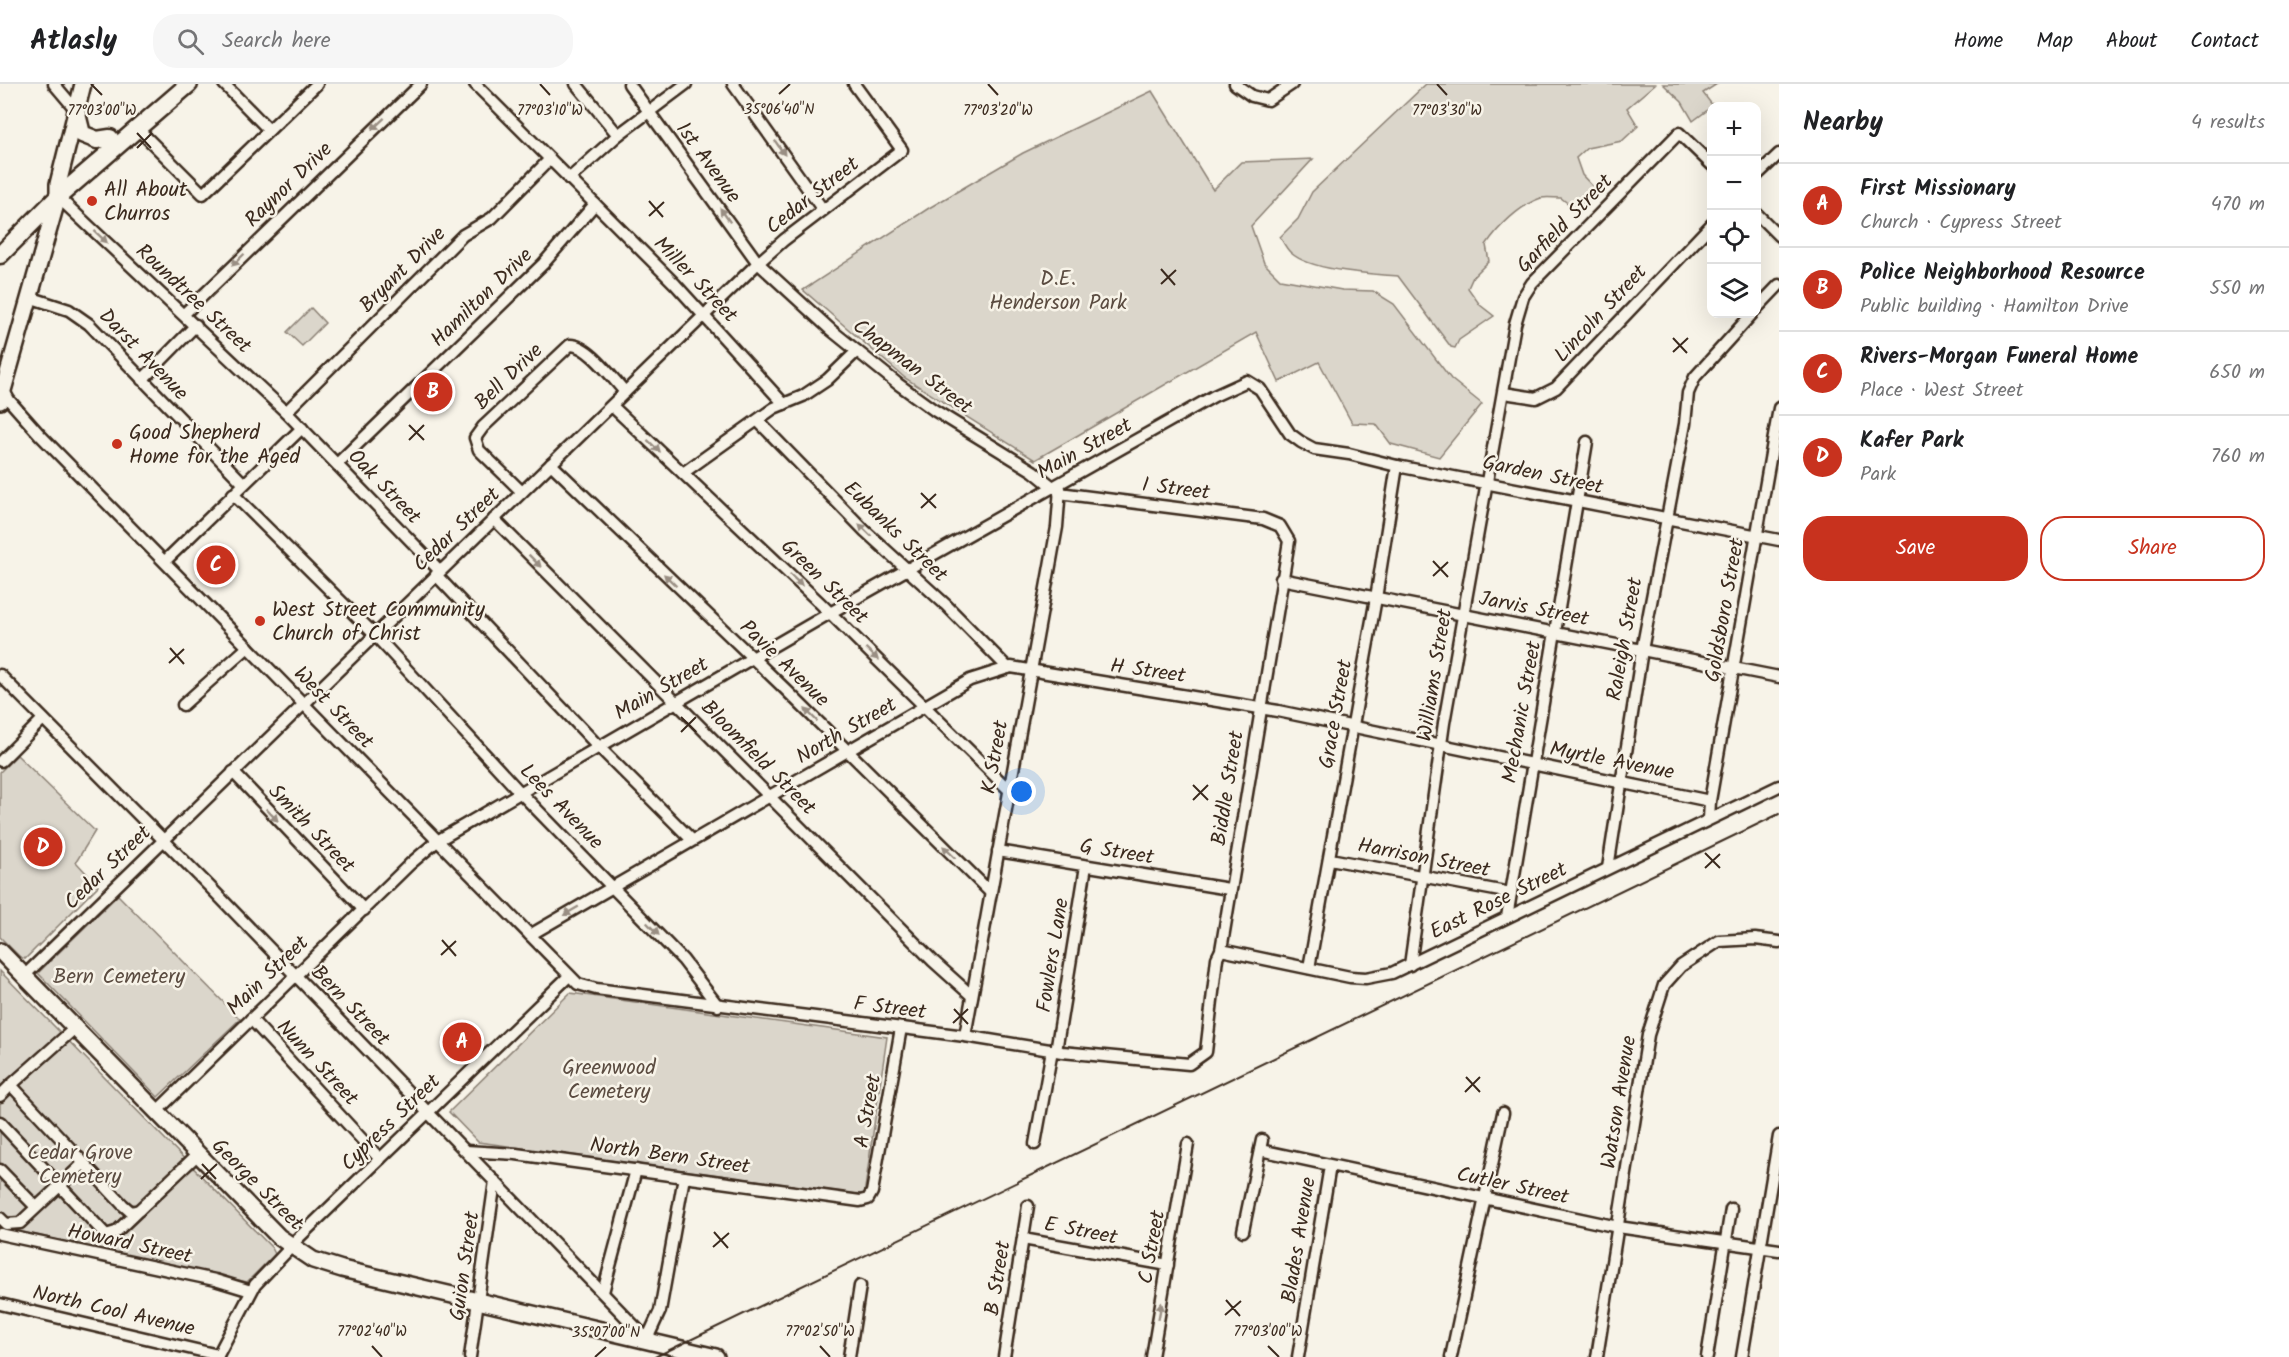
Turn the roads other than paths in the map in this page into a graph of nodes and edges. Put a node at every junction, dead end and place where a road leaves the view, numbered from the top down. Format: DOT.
graph roads {
  1 [pos="54,84"];
  2 [pos="83,84"];
  3 [pos="172,84"];
  4 [pos="189,84"];
  5 [pos="224,84"];
  6 [pos="317,84"];
  7 [pos="421,84"];
  8 [pos="475,84"];
  9 [pos="576,84"];
  10 [pos="628,84"];
  11 [pos="686,84"];
  12 [pos="733,84"];
  13 [pos="854,84"];
  14 [pos="1235,84"];
  15 [pos="1292,84"];
  16 [pos="76,110"];
  17 [pos="648,111"];
  18 [pos="138,129"];
  19 [pos="269,130"];
  20 [pos="618,135"];
  21 [pos="110,138"];
  22 [pos="1779,154"];
  23 [pos="550,159"];
  24 [pos="1707,160"];
  25 [pos="1761,171"];
  26 [pos="569,179"];
  27 [pos="58,191"];
  28 [pos="596,204"];
  29 [pos="823,210"];
  30 [pos="1761,218"];
  31 [pos="1707,229"];
  32 [pos="1779,236"];
  33 [pos="0,241"];
  34 [pos="0,255"];
  35 [pos="758,263"];
  36 [pos="1779,285"];
  37 [pos="29,297"];
  38 [pos="1761,304"];
  39 [pos="184,314"];
  40 [pos="704,315"];
  41 [pos="1748,318"];
  42 [pos="196,325"];
  43 [pos="857,351"];
  44 [pos="142,380"];
  45 [pos="1,391"];
  46 [pos="625,392"];
  47 [pos="1504,393"];
  48 [pos="784,404"];
  49 [pos="612,406"];
  50 [pos="1779,408"];
  51 [pos="286,412"];
  52 [pos="758,422"];
  53 [pos="302,428"];
  54 [pos="1301,442"];
  55 [pos="1587,442"];
  56 [pos="551,464"];
  57 [pos="337,465"];
  58 [pos="1397,466"];
  59 [pos="683,473"];
  60 [pos="1486,482"];
  61 [pos="243,483"];
  62 [pos="1058,488"];
  63 [pos="522,492"];
  64 [pos="233,494"];
  65 [pos="1576,501"];
  66 [pos="494,519"];
  67 [pos="1665,519"];
  68 [pos="1285,531"];
  69 [pos="1756,536"];
  70 [pos="1779,540"];
  71 [pos="165,561"];
  72 [pos="908,570"];
  73 [pos="438,573"];
  74 [pos="1281,579"];
  75 [pos="1376,598"];
  76 [pos="830,613"];
  77 [pos="1464,614"];
  78 [pos="1555,632"];
  79 [pos="375,635"];
  80 [pos="248,647"];
  81 [pos="1642,650"];
  82 [pos="752,658"];
  83 [pos="1008,668"];
  84 [pos="1734,668"];
  85 [pos="1031,671"];
  86 [pos="0,675"];
  87 [pos="1779,677"];
  88 [pos="676,702"];
  89 [pos="303,704"];
  90 [pos="183,705"];
  91 [pos="926,707"];
  92 [pos="1260,710"];
  93 [pos="43,719"];
  94 [pos="1353,729"];
  95 [pos="599,747"];
  96 [pos="1441,747"];
  97 [pos="849,752"];
  98 [pos="1,761"];
  99 [pos="1532,764"];
  100 [pos="233,772"];
  101 [pos="1620,782"];
  102 [pos="1779,786"];
  103 [pos="1008,789"];
  104 [pos="519,792"];
  105 [pos="769,796"];
  106 [pos="1710,801"];
  107 [pos="1709,819"];
  108 [pos="163,839"];
  109 [pos="692,840"];
  110 [pos="437,841"];
  111 [pos="998,851"];
  112 [pos="1330,859"];
  113 [pos="1086,866"];
  114 [pos="1608,868"];
  115 [pos="1422,875"];
  116 [pos="613,886"];
  117 [pos="1229,889"];
  118 [pos="991,893"];
  119 [pos="1511,893"];
  120 [pos="364,910"];
  121 [pos="1507,917"];
  122 [pos="530,935"];
  123 [pos="1779,942"];
  124 [pos="1221,950"];
  125 [pos="0,951"];
  126 [pos="1410,965"];
  127 [pos="1309,968"];
  128 [pos="24,976"];
  129 [pos="569,976"];
  130 [pos="296,977"];
  131 [pos="972,996"];
  132 [pos="718,1006"];
  133 [pos="251,1019"];
  134 [pos="75,1028"];
  135 [pos="901,1028"];
  136 [pos="965,1036"];
  137 [pos="1054,1050"];
  138 [pos="1206,1052"];
  139 [pos="11,1085"];
  140 [pos="0,1096"];
  141 [pos="156,1112"];
  142 [pos="428,1112"];
  143 [pos="1503,1113"];
  144 [pos="0,1122"];
  145 [pos="1778,1143"];
  146 [pos="1035,1144"];
  147 [pos="1188,1144"];
  148 [pos="466,1151"];
  149 [pos="198,1154"];
  150 [pos="380,1159"];
  151 [pos="84,1162"];
  152 [pos="1330,1166"];
  153 [pos="0,1170"];
  154 [pos="636,1170"];
  155 [pos="684,1177"];
  156 [pos="495,1181"];
  157 [pos="60,1185"];
  158 [pos="868,1199"];
  159 [pos="1484,1200"];
  160 [pos="1028,1206"];
  161 [pos="36,1207"];
  162 [pos="1731,1209"];
  163 [pos="139,1210"];
  164 [pos="0,1218"];
  165 [pos="1618,1227"];
  166 [pos="1243,1231"];
  167 [pos="0,1234"];
  168 [pos="1023,1239"];
  169 [pos="1727,1241"];
  170 [pos="290,1246"];
  171 [pos="1760,1247"];
  172 [pos="1779,1250"];
  173 [pos="1168,1265"];
  174 [pos="860,1286"];
  175 [pos="251,1291"];
  176 [pos="603,1292"];
  177 [pos="479,1301"];
  178 [pos="0,1304"];
  179 [pos="647,1339"];
  180 [pos="664,1351"];
  181 [pos="218,1356"];
  182 [pos="470,1357"];
  183 [pos="716,1357"];
  184 [pos="849,1357"];
  185 [pos="1004,1357"];
  186 [pos="1152,1357"];
  187 [pos="1299,1357"];
  188 [pos="1450,1357"];
  189 [pos="1597,1357"];
  190 [pos="1707,1357"];
  191 [pos="1742,1357"];
  1 -- 16 [label="street"];
  2 -- 16 [label="street"];
  3 -- 21 [label="main road"];
  4 -- 18 [label="main road"];
  5 -- 19 [label="street"];
  6 -- 19 [label="street"];
  7 -- 39 [label="street, Raynor Drive, one-way"];
  8 -- 23 [label="street, Miller Street"];
  9 -- 20 [label="street"];
  10 -- 17 [label="street, 1st Avenue"];
  11 -- 17 [label="street"];
  12 -- 29 [label="street, one-way"];
  13 -- 29 [label="street, Cedar Street"];
  14 -- 15 [label="street"];
  16 -- 21 [label="main road"];
  16 -- 27 [label="street"];
  17 -- 20 [label="street"];
  35 -- 17 [label="street, 1st Avenue, one-way"];
  18 -- 19 [label="street"];
  18 -- 27 [label="main road"];
  20 -- 26 [label="street"];
  21 -- 27 [label="main road"];
  22 -- 25 [label="street"];
  23 -- 26 [label="street, Miller Street"];
  23 -- 51 [label="street, Bryant Drive"];
  24 -- 47 [label="street, Garfield Street"];
  26 -- 28 [label="street, Miller Street"];
  27 -- 33 [label="main road"];
  27 -- 34 [label="main road"];
  27 -- 37 [label="street"];
  27 -- 39 [label="street, Roundtree Street, one-way"];
  28 -- 40 [label="street, Miller Street"];
  28 -- 57 [label="street, Hamilton Drive"];
  29 -- 35 [label="street, Cedar Street"];
  30 -- 32 [label="street"];
  31 -- 47 [label="street, Lincoln Street"];
  35 -- 40 [label="street, Cedar Street"];
  35 -- 43 [label="street, Chapman Street"];
  36 -- 38 [label="street"];
  37 -- 44 [label="street, Darst Avenue"];
  37 -- 45 [label="street"];
  39 -- 42 [label="street, Roundtree Street"];
  40 -- 46 [label="street, Cedar Street"];
  40 -- 48 [label="street, Miller Street"];
  41 -- 67 [label="street, Raleigh Street"];
  42 -- 44 [label="street"];
  42 -- 51 [label="street, Roundtree Street"];
  43 -- 48 [label="street"];
  43 -- 62 [label="street, Chapman Street"];
  44 -- 61 [label="street, Darst Avenue"];
  45 -- 71 [label="street, West Street"];
  46 -- 49 [label="street, Cedar Street"];
  46 -- 63 [label="street, Bell Drive"];
  47 -- 60 [label="street, Williams Street"];
  48 -- 52 [label="street"];
  49 -- 56 [label="street, Cedar Street"];
  49 -- 59 [label="street, Green Street, one-way"];
  50 -- 69 [label="street, Goldsboro Street"];
  51 -- 53 [label="street, Roundtree Street"];
  52 -- 59 [label="street"];
  72 -- 52 [label="street, Eubanks Street, one-way"];
  53 -- 57 [label="street, Oak Street"];
  53 -- 61 [label="street"];
  54 -- 58 [label="street, Garden Street"];
  54 -- 62 [label="street, Main Street"];
  55 -- 65 [label="street, Mechanic Street"];
  56 -- 63 [label="street, Cedar Street"];
  82 -- 56 [label="street, Pavie Avenue, one-way"];
  57 -- 73 [label="street, Oak Street"];
  58 -- 60 [label="street, Garden Street"];
  58 -- 75 [label="street, Grace Street"];
  59 -- 76 [label="street, Green Street, one-way"];
  60 -- 65 [label="street, Garden Street"];
  60 -- 77 [label="street, Williams Street"];
  61 -- 64 [label="street"];
  62 -- 68 [label="street, I Street"];
  62 -- 72 [label="street, Main Street"];
  62 -- 85 [label="street, K Street"];
  63 -- 66 [label="street, Cedar Street"];
  64 -- 71 [label="street"];
  64 -- 79 [label="street, Lees Avenue"];
  65 -- 67 [label="street, Garden Street"];
  65 -- 78 [label="street, Mechanic Street"];
  66 -- 73 [label="street, Cedar Street"];
  66 -- 88 [label="street, Bloomfield Street, one-way"];
  67 -- 69 [label="street, Garden Street"];
  67 -- 81 [label="street, Raleigh Street"];
  68 -- 74 [label="street, Biddle Street"];
  69 -- 70 [label="street, Garden Street"];
  69 -- 84 [label="street, Goldsboro Street"];
  71 -- 80 [label="street, West Street"];
  72 -- 76 [label="street, Main Street"];
  72 -- 83 [label="street, Eubanks Street"];
  73 -- 79 [label="street, Cedar Street"];
  73 -- 95 [label="street, Oak Street"];
  74 -- 75 [label="street, Jarvis Street"];
  74 -- 92 [label="street, Biddle Street"];
  75 -- 77 [label="street, Jarvis Street"];
  75 -- 94 [label="street, Grace Street"];
  76 -- 82 [label="street, Main Street"];
  76 -- 91 [label="street, Green Street, one-way"];
  77 -- 78 [label="street, Jarvis Street"];
  77 -- 96 [label="street, Williams Street"];
  78 -- 81 [label="street, Jarvis Street"];
  78 -- 99 [label="street, Mechanic Street"];
  79 -- 89 [label="street, Cedar Street"];
  79 -- 104 [label="street, Lees Avenue"];
  80 -- 89 [label="street, West Street"];
  80 -- 90 [label="street"];
  81 -- 84 [label="street, Jarvis Street"];
  81 -- 101 [label="street, Raleigh Street"];
  82 -- 88 [label="street, Main Street"];
  97 -- 82 [label="street, Pavie Avenue, one-way"];
  83 -- 85 [label="street, North Street"];
  83 -- 91 [label="street, North Street"];
  84 -- 87 [label="street, Jarvis Street"];
  84 -- 106 [label="street, Goldsboro Street"];
  85 -- 92 [label="street, H Street"];
  85 -- 103 [label="street, K Street"];
  86 -- 93 [label="street, Bern Street"];
  88 -- 95 [label="street, Main Street"];
  88 -- 105 [label="street, Bloomfield Street"];
  89 -- 100 [label="street, Cedar Street"];
  89 -- 110 [label="street, West Street"];
  91 -- 97 [label="street, North Street"];
  91 -- 103 [label="street, Green Street"];
  92 -- 94 [label="street, Myrtle Avenue"];
  92 -- 117 [label="street, Biddle Street"];
  93 -- 98 [label="street"];
  93 -- 108 [label="street, Bern Street"];
  94 -- 96 [label="street, Myrtle Avenue"];
  94 -- 112 [label="street, Grace Street"];
  95 -- 104 [label="street, Main Street"];
  95 -- 109 [label="street, Oak Street"];
  96 -- 99 [label="street, Myrtle Avenue"];
  96 -- 115 [label="street, Williams Street"];
  97 -- 105 [label="street, North Street"];
  118 -- 97 [label="street, Pavie Avenue, one-way"];
  99 -- 101 [label="street, Myrtle Avenue"];
  99 -- 119 [label="street, Mechanic Street"];
  100 -- 108 [label="street, Cedar Street"];
  100 -- 120 [label="street, Smith Street, one-way"];
  101 -- 106 [label="street, Myrtle Avenue"];
  101 -- 114 [label="street, Raleigh Street"];
  102 -- 107 [label="street, East Rose Street"];
  103 -- 111 [label="street, K Street"];
  104 -- 110 [label="street, Main Street"];
  104 -- 116 [label="street, Lees Avenue"];
  105 -- 109 [label="street, North Street"];
  105 -- 131 [label="street, Bloomfield Street"];
  106 -- 107 [label="street, Goldsboro Street"];
  107 -- 114 [label="street, East Rose Street"];
  108 -- 128 [label="street, Cedar Street"];
  108 -- 130 [label="street, Bern Street"];
  109 -- 116 [label="street, North Street"];
  110 -- 120 [label="street, Main Street"];
  110 -- 122 [label="street, West Street"];
  111 -- 113 [label="street, G Street"];
  111 -- 118 [label="street, K Street"];
  112 -- 115 [label="street, Harrison Street"];
  112 -- 127 [label="street, Grace Street"];
  113 -- 117 [label="street, G Street"];
  113 -- 137 [label="street, Fowlers Lane"];
  114 -- 121 [label="street, East Rose Street"];
  115 -- 119 [label="street, Harrison Street"];
  115 -- 126 [label="street, Williams Street"];
  116 -- 122 [label="street, North Street, one-way"];
  116 -- 132 [label="street, Lees Avenue, one-way"];
  117 -- 124 [label="street, Biddle Street"];
  118 -- 131 [label="street, K Street"];
  119 -- 121 [label="street, Mechanic Street"];
  120 -- 130 [label="street, Main Street"];
  121 -- 126 [label="street, East Rose Street"];
  122 -- 129 [label="street, West Street"];
  123 -- 165 [label="street, Watson Avenue"];
  124 -- 127 [label="street, East Rose Street"];
  124 -- 138 [label="street, Biddle Street"];
  125 -- 128 [label="street, George Street"];
  126 -- 127 [label="street, East Rose Street"];
  128 -- 134 [label="street, George Street"];
  129 -- 132 [label="street, F Street"];
  129 -- 142 [label="street, Cypress Street"];
  130 -- 133 [label="street, Main Street"];
  130 -- 142 [label="street, Bern Street"];
  131 -- 136 [label="street, K Street"];
  132 -- 135 [label="street, F Street"];
  133 -- 141 [label="street, Main Street"];
  133 -- 150 [label="street, Nunn Street"];
  134 -- 139 [label="street"];
  134 -- 141 [label="street, George Street"];
  135 -- 136 [label="street, F Street"];
  135 -- 158 [label="street, A Street"];
  136 -- 137 [label="street, F Street"];
  137 -- 138 [label="street, F Street"];
  137 -- 146 [label="street"];
  139 -- 140 [label="street"];
  139 -- 151 [label="street"];
  141 -- 149 [label="street, George Street"];
  142 -- 148 [label="street, Bern Street"];
  142 -- 150 [label="street, Cypress Street"];
  143 -- 159 [label="street"];
  144 -- 157 [label="street"];
  145 -- 171 [label="street"];
  147 -- 173 [label="street, C Street"];
  148 -- 154 [label="street, North Bern Street"];
  148 -- 156 [label="street, Bern Street"];
  149 -- 163 [label="street"];
  149 -- 170 [label="street, George Street"];
  150 -- 170 [label="street, Cypress Street"];
  151 -- 157 [label="street"];
  151 -- 163 [label="street"];
  152 -- 159 [label="street, Cutler Street"];
  152 -- 166 [label="street, Cutler Street"];
  152 -- 187 [label="street, Blades Avenue"];
  153 -- 161 [label="street"];
  154 -- 155 [label="street, North Bern Street"];
  154 -- 176 [label="street"];
  155 -- 158 [label="street, North Bern Street"];
  155 -- 179 [label="street"];
  156 -- 176 [label="street, Bern Street"];
  156 -- 177 [label="street, Guion Street"];
  157 -- 161 [label="street"];
  157 -- 163 [label="street"];
  159 -- 165 [label="street, Cutler Street"];
  159 -- 188 [label="street"];
  160 -- 168 [label="street, B Street"];
  161 -- 164 [label="street"];
  162 -- 169 [label="street"];
  165 -- 169 [label="street, Cutler Street"];
  165 -- 189 [label="street, Watson Avenue"];
  167 -- 175 [label="street, Howard Street"];
  168 -- 173 [label="street, E Street"];
  168 -- 185 [label="street, B Street"];
  169 -- 171 [label="street, Cutler Street"];
  169 -- 190 [label="street"];
  170 -- 175 [label="street, Cypress Street"];
  170 -- 177 [label="street, George Street"];
  171 -- 172 [label="street, Cutler Street"];
  171 -- 191 [label="street"];
  186 -- 173 [label="street, C Street, one-way"];
  174 -- 184 [label="street"];
  175 -- 181 [label="street, Cypress Street"];
  176 -- 179 [label="street, Bern Street"];
  177 -- 179 [label="street, George Street"];
  177 -- 182 [label="street, Guion Street"];
  178 -- 181 [label="street, North Cool Avenue"];
  179 -- 180 [label="street, George Street"];
  180 -- 183 [label="street, George Street"];
}
